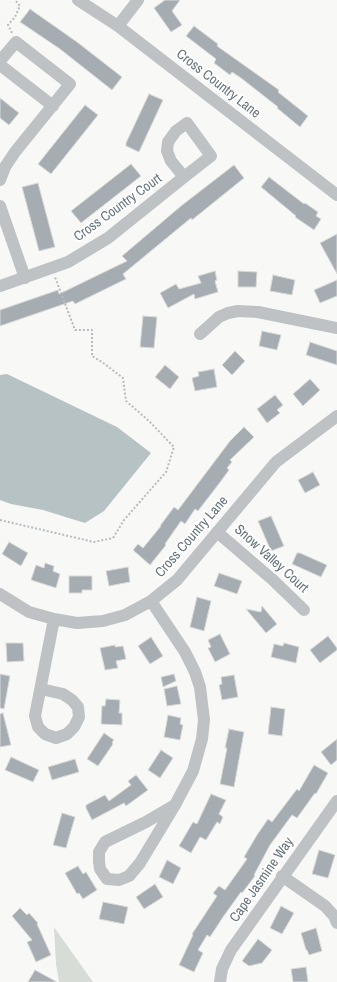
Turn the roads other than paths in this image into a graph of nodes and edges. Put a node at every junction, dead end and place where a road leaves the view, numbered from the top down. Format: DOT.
graph roads {
  1 [pos="78,0"];
  2 [pos="138,0"];
  3 [pos="118,26"];
  4 [pos="0,62"];
  5 [pos="0,65"];
  6 [pos="53,106"];
  7 [pos="184,177"];
  8 [pos="0,180"];
  9 [pos="337,195"];
  10 [pos="0,206"];
  11 [pos="25,278"];
  12 [pos="0,286"];
  13 [pos="337,328"];
  14 [pos="200,334"];
  15 [pos="336,418"];
  16 [pos="217,532"];
  17 [pos="0,594"];
  18 [pos="151,601"];
  19 [pos="304,610"];
  20 [pos="54,619"];
  21 [pos="41,689"];
  22 [pos="337,801"];
  23 [pos="175,805"];
  24 [pos="282,876"];
  25 [pos="337,923"];
  26 [pos="220,982"];
  1 -- 3 [label="street, Cross Country Lane"];
  2 -- 3 [label="street"];
  3 -- 9 [label="street, Cross Country Lane"];
  4 -- 6 [label="street"];
  5 -- 6 [label="street"];
  6 -- 8 [label="street"];
  7 -- 11 [label="street, Cross Country Court"];
  10 -- 11 [label="street"];
  11 -- 12 [label="street, Cross Country Court"];
  13 -- 14 [label="street"];
  15 -- 16 [label="street, Cross Country Lane"];
  16 -- 18 [label="street, Cross Country Lane"];
  16 -- 19 [label="street, Snow Valley Court"];
  17 -- 20 [label="street, Cross Country Lane"];
  18 -- 20 [label="street, Cross Country Lane"];
  18 -- 23 [label="street"];
  20 -- 21 [label="street"];
  22 -- 24 [label="street, Cape Jasmine Way"];
  23 -- 23 [label="street"];
  24 -- 25 [label="street"];
  24 -- 26 [label="street, Cape Jasmine Way"];
}
